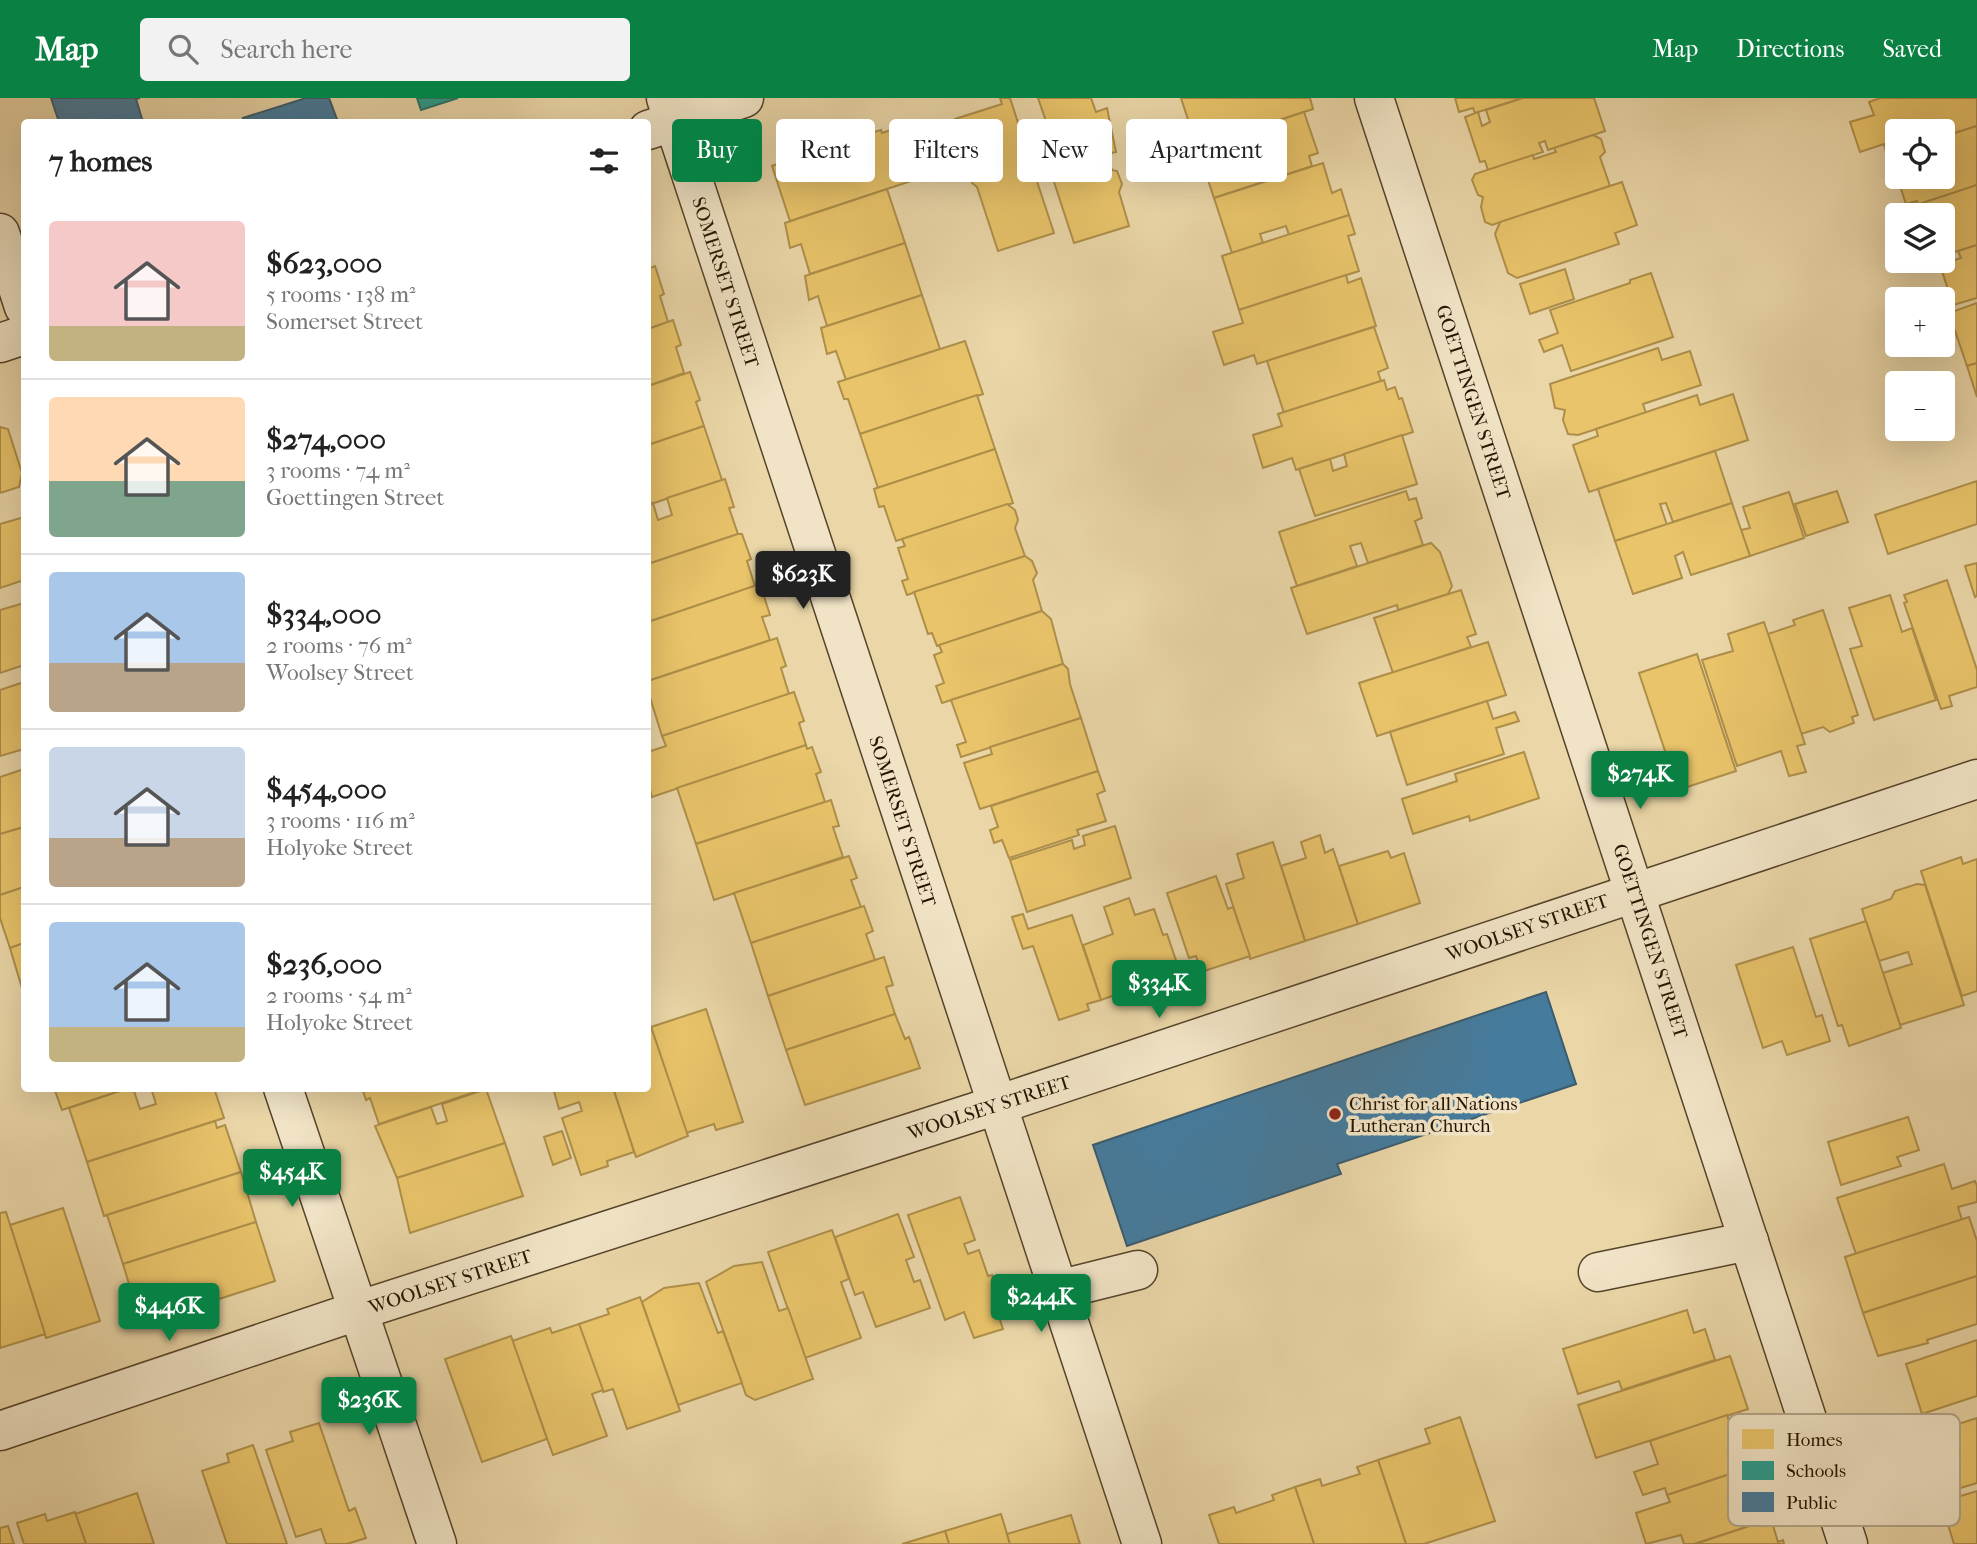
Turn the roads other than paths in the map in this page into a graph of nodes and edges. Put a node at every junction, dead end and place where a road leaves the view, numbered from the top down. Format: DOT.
graph roads {
  1 [pos="744,98"];
  2 [pos="1374,98"];
  3 [pos="662,116"];
  4 [pos="0,233"];
  5 [pos="21,298"];
  6 [pos="21,336"];
  7 [pos="0,343"];
  8 [pos="1977,779"];
  9 [pos="1635,891"];
  10 [pos="284,1092"];
  11 [pos="997,1105"];
  12 [pos="1748,1241"];
  13 [pos="1138,1270"];
  14 [pos="1598,1272"];
  15 [pos="1058,1290"];
  16 [pos="357,1311"];
  17 [pos="1805,1414"];
  18 [pos="0,1430"];
  19 [pos="1842,1526"];
  20 [pos="437,1544"];
  21 [pos="1142,1544"];
  22 [pos="1848,1544"];
  1 -- 3 [label="street"];
  2 -- 9 [label="street, GOETTINGEN STREET"];
  3 -- 11 [label="street, SOMERSET STREET"];
  4 -- 5 [label="street"];
  6 -- 7 [label="street"];
  8 -- 9 [label="street, WOOLSEY STREET"];
  9 -- 11 [label="street, WOOLSEY STREET"];
  9 -- 12 [label="street, GOETTINGEN STREET"];
  10 -- 16 [label="street"];
  11 -- 15 [label="street, SOMERSET STREET"];
  11 -- 16 [label="street, WOOLSEY STREET"];
  12 -- 14 [label="street"];
  12 -- 17 [label="street, GOETTINGEN STREET"];
  13 -- 15 [label="street"];
  15 -- 21 [label="street, SOMERSET STREET"];
  16 -- 18 [label="street, WOOLSEY STREET"];
  16 -- 20 [label="street"];
  19 -- 22 [label="street, GOETTINGEN STREET"];
}
